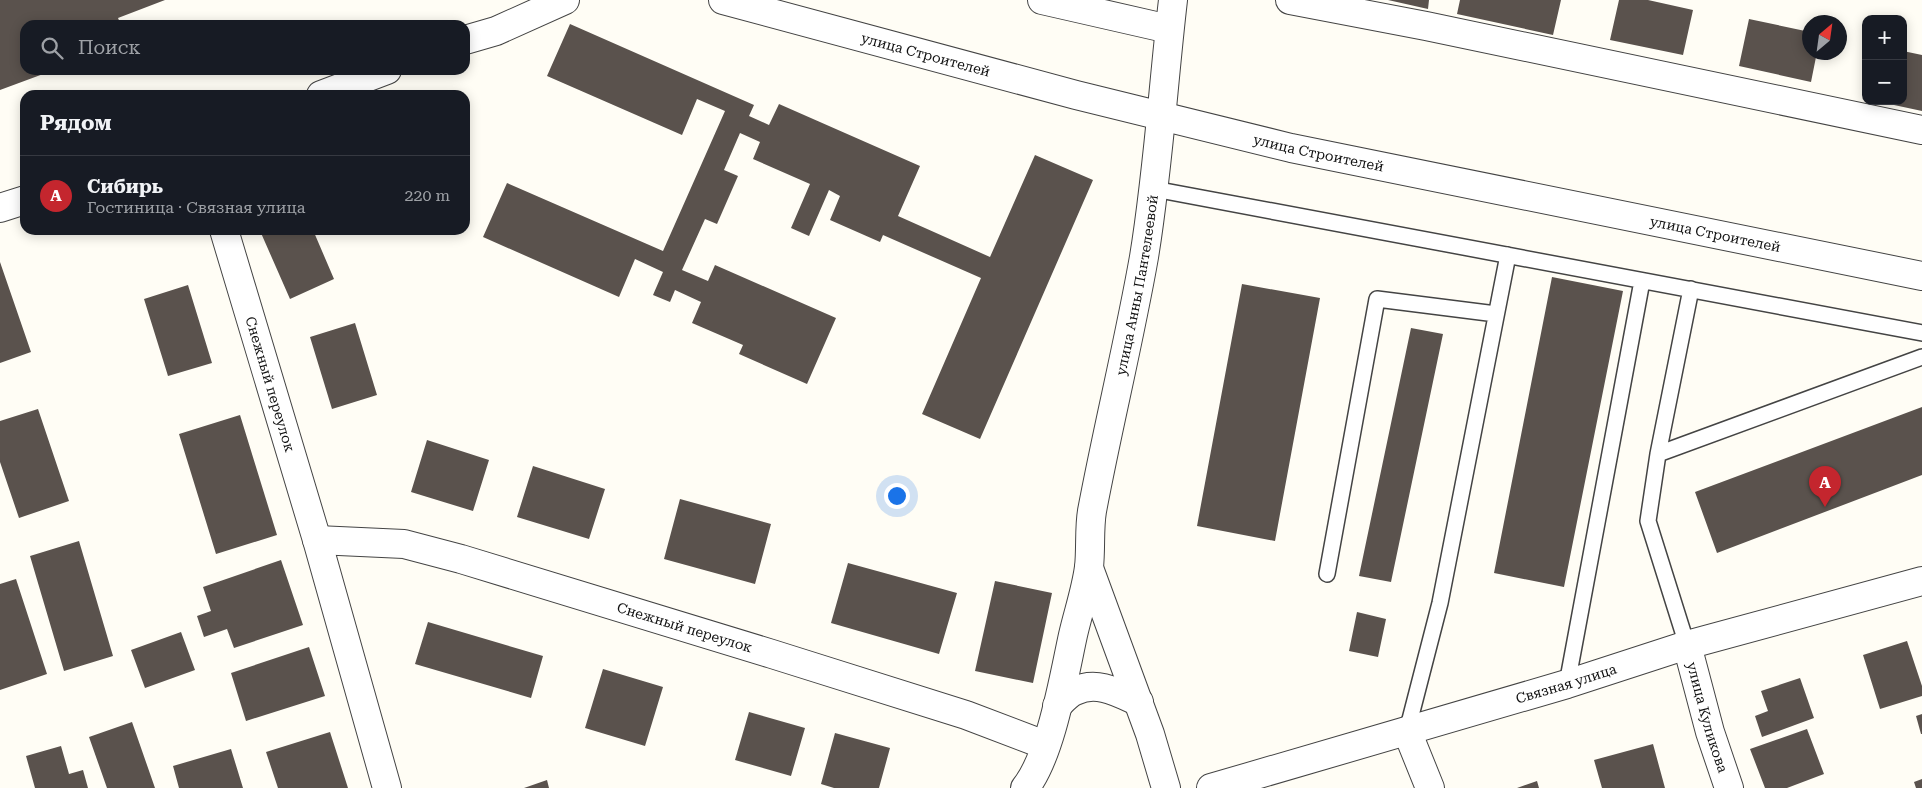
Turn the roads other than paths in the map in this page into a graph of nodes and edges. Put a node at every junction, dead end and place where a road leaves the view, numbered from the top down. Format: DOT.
graph roads {
  1 [pos="565,0"];
  2 [pos="723,0"];
  3 [pos="1042,0"];
  4 [pos="1173,0"];
  5 [pos="1290,0"];
  6 [pos="1169,29"];
  7 [pos="470,38"];
  8 [pos="374,75"];
  9 [pos="334,90"];
  10 [pos="1161,117"];
  11 [pos="1922,130"];
  12 [pos="1154,190"];
  13 [pos="20,202"];
  14 [pos="0,208"];
  15 [pos="226,235"];
  16 [pos="1508,255"];
  17 [pos="1922,276"];
  18 [pos="1642,281"];
  19 [pos="1691,290"];
  20 [pos="1496,314"];
  21 [pos="1922,333"];
  22 [pos="1922,357"];
  23 [pos="1658,454"];
  24 [pos="318,540"];
  25 [pos="1089,568"];
  26 [pos="1327,574"];
  27 [pos="1922,581"];
  28 [pos="1687,645"];
  29 [pos="1568,684"];
  30 [pos="1139,702"];
  31 [pos="1057,706"];
  32 [pos="1407,731"];
  33 [pos="1045,745"];
  34 [pos="387,788"];
  35 [pos="1025,788"];
  36 [pos="1166,788"];
  37 [pos="1211,788"];
  38 [pos="1430,788"];
  39 [pos="1729,788"];
  1 -- 7 [label="street"];
  2 -- 10 [label="street, улица Строителей"];
  3 -- 6 [label="street"];
  4 -- 6 [label="street, улица Анны Пантелеевой"];
  5 -- 11 [label="street"];
  6 -- 10 [label="street, улица Анны Пантелеевой"];
  8 -- 9 [label="street"];
  10 -- 12 [label="street, улица Анны Пантелеевой"];
  10 -- 17 [label="street, улица Строителей"];
  12 -- 16 [label="lane"];
  12 -- 25 [label="street, улица Анны Пантелеевой"];
  13 -- 14 [label="street"];
  15 -- 24 [label="street, Снежный переулок"];
  16 -- 18 [label="lane"];
  16 -- 20 [label="lane"];
  18 -- 19 [label="lane"];
  18 -- 29 [label="lane"];
  19 -- 21 [label="lane"];
  19 -- 23 [label="lane"];
  20 -- 26 [label="lane"];
  20 -- 32 [label="lane"];
  22 -- 23 [label="lane"];
  23 -- 28 [label="lane"];
  24 -- 33 [label="street, Снежный переулок"];
  24 -- 34 [label="street, Снежный переулок"];
  25 -- 30 [label="street, улица Анны Пантелеевой"];
  25 -- 31 [label="street, улица Анны Пантелеевой"];
  27 -- 28 [label="street, Связная улица"];
  28 -- 29 [label="street, Связная улица"];
  28 -- 39 [label="street, улица Куликова"];
  29 -- 32 [label="street, Связная улица"];
  30 -- 31 [label="street"];
  30 -- 36 [label="street, улица Анны Пантелеевой"];
  31 -- 33 [label="street, улица Анны Пантелеевой"];
  32 -- 37 [label="street, Связная улица"];
  32 -- 38 [label="street"];
  33 -- 35 [label="street, улица Анны Пантелеевой"];
}
